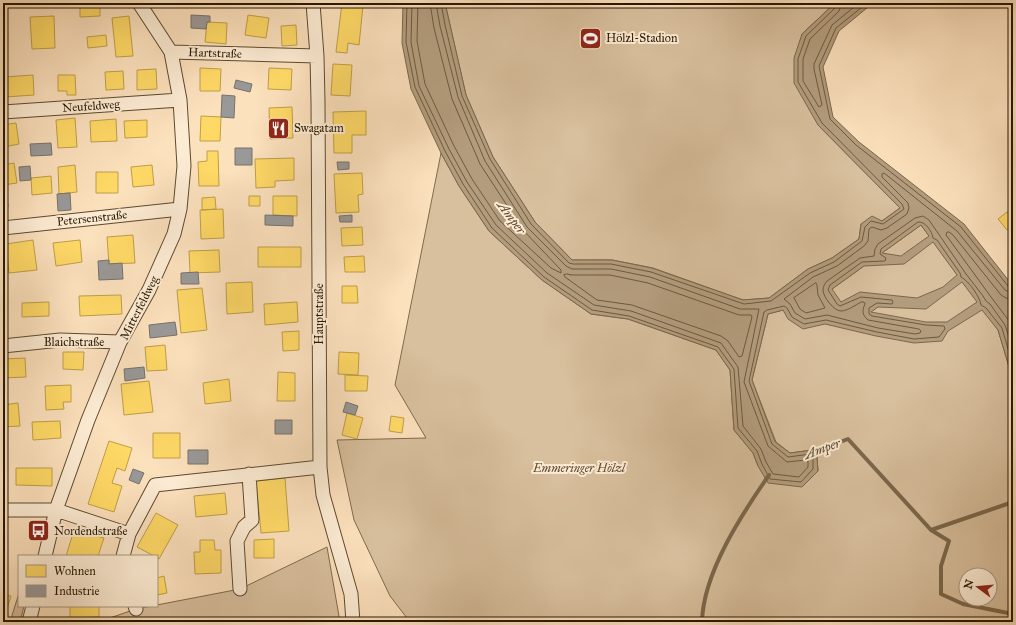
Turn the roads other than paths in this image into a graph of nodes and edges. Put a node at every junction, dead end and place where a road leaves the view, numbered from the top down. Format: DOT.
graph roads {
  1 [pos="139,3"];
  2 [pos="313,3"];
  3 [pos="171,52"];
  4 [pos="317,56"];
  5 [pos="180,100"];
  6 [pos="3,112"];
  7 [pos="180,209"];
  8 [pos="3,228"];
  9 [pos="120,342"];
  10 [pos="3,346"];
  11 [pos="320,467"];
  12 [pos="249,474"];
  13 [pos="3,510"];
  14 [pos="56,510"];
  15 [pos="129,534"];
  16 [pos="45,555"];
  17 [pos="123,555"];
  18 [pos="240,589"];
  19 [pos="32,607"];
  20 [pos="29,622"];
  21 [pos="353,622"];
  1 -- 3 [label="street, Hartstraße"];
  2 -- 4 [label="street, Hauptstraße"];
  3 -- 4 [label="street, Hartstraße"];
  3 -- 5 [label="street, Mitterfeldweg"];
  4 -- 11 [label="street, Hauptstraße"];
  5 -- 6 [label="street, Neufeldweg"];
  5 -- 7 [label="street, Mitterfeldweg"];
  7 -- 8 [label="street, Petersenstraße"];
  7 -- 9 [label="street, Mitterfeldweg"];
  9 -- 10 [label="street, Blaichstraße"];
  9 -- 14 [label="street, Mitterfeldweg"];
  11 -- 12 [label="street"];
  11 -- 21 [label="street, Hauptstraße"];
  12 -- 15 [label="street"];
  12 -- 18 [label="street"];
  13 -- 14 [label="street"];
  14 -- 15 [label="street"];
  14 -- 16 [label="street, Mitterfeldweg"];
  15 -- 17 [label="street"];
  19 -- 20 [label="street"];
}
